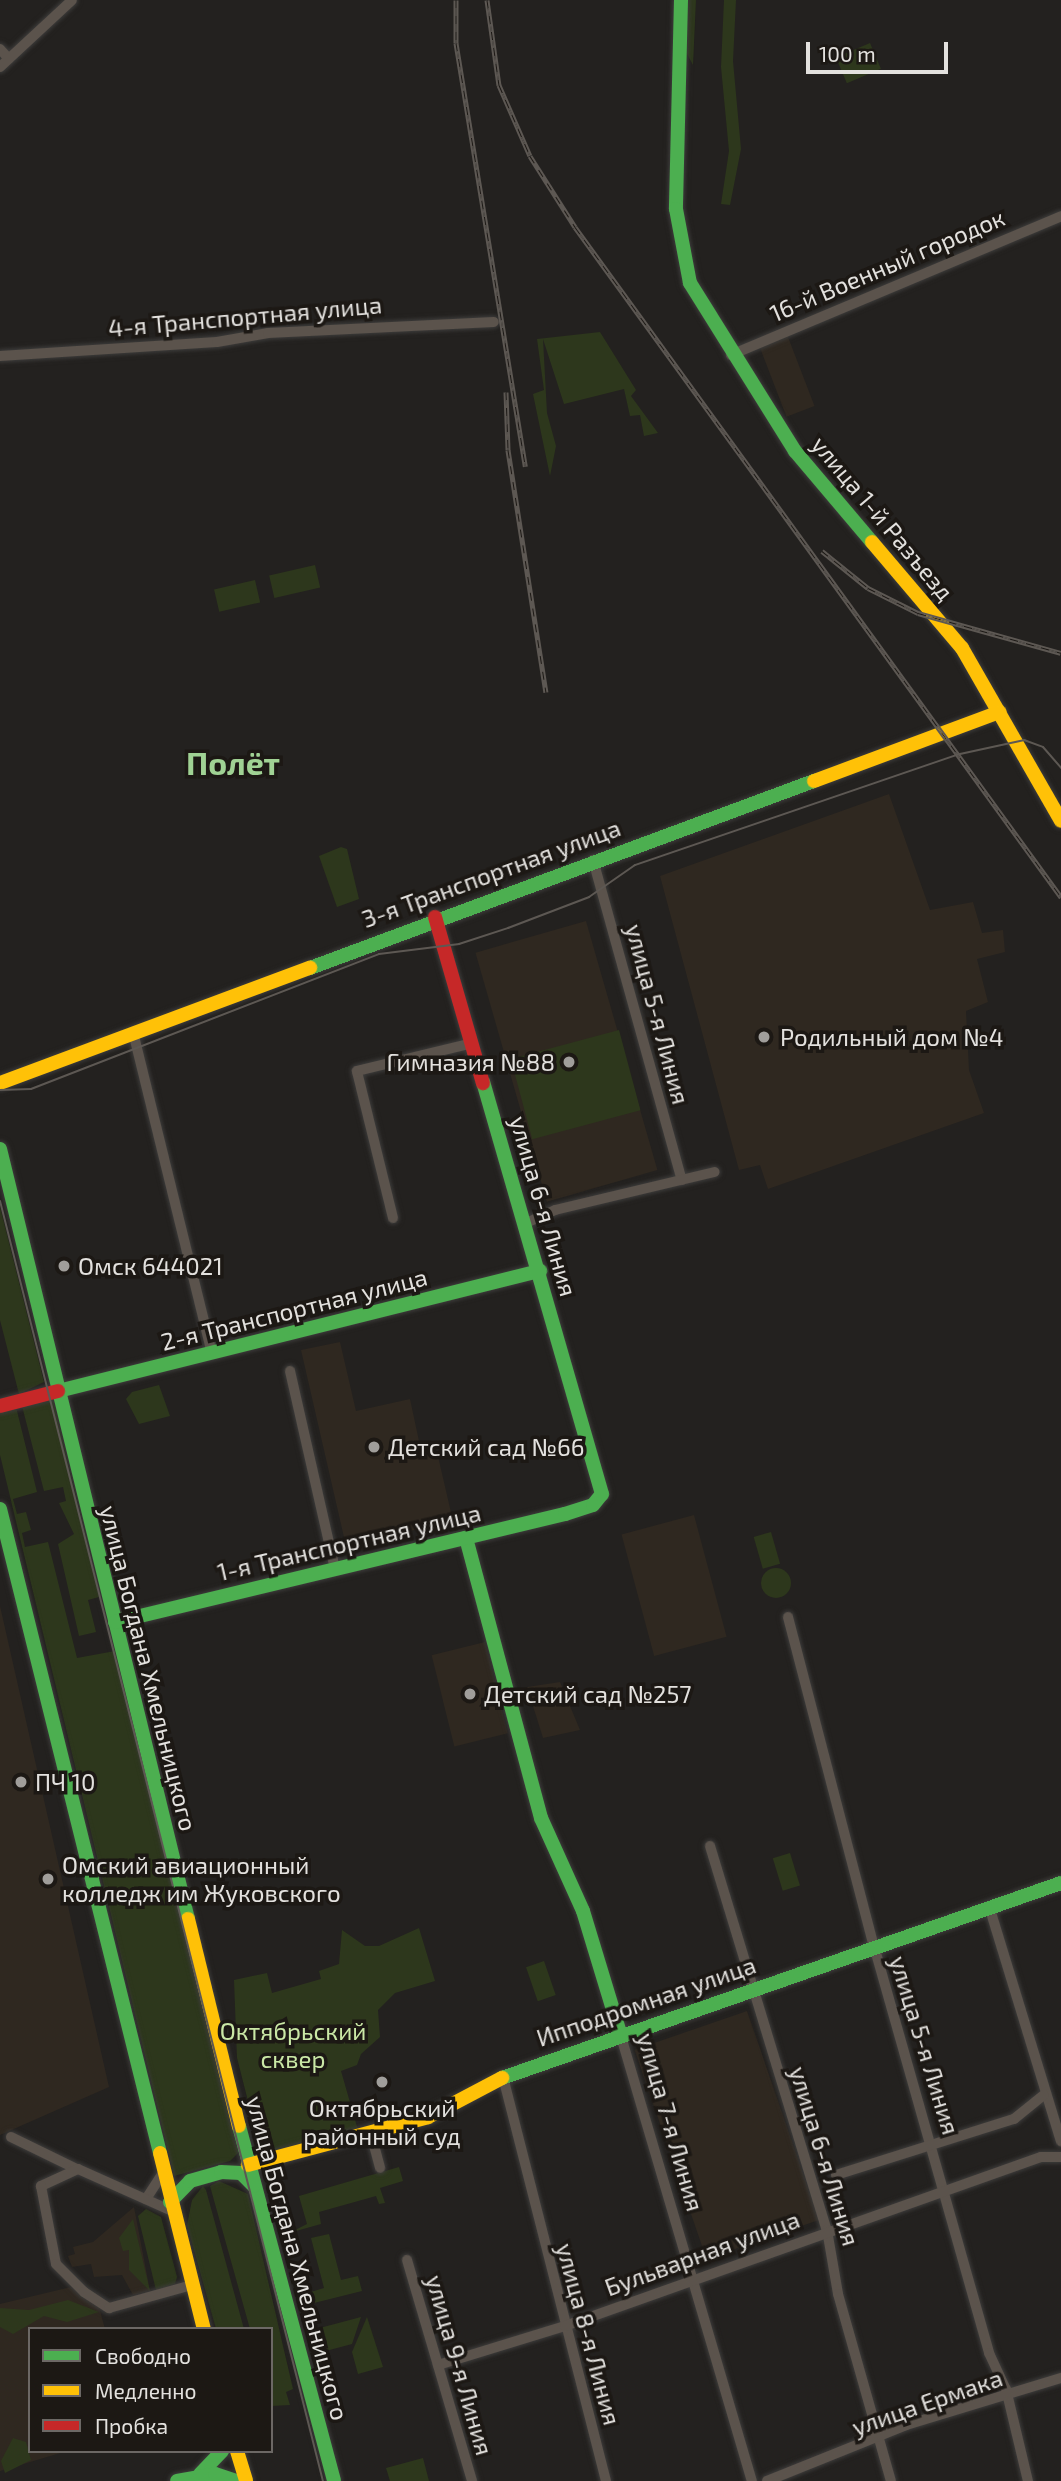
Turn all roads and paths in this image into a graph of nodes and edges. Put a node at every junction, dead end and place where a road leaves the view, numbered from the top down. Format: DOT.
graph roads {
  1 [pos="72,0"];
  2 [pos="681,0"];
  3 [pos="0,49"];
  4 [pos="9,59"];
  5 [pos="0,67"];
  6 [pos="1061,216"];
  7 [pos="494,322"];
  8 [pos="731,355"];
  9 [pos="0,356"];
  10 [pos="1000,712"];
  11 [pos="1061,821"];
  12 [pos="593,860"];
  13 [pos="435,917"];
  14 [pos="133,1032"];
  15 [pos="472,1043"];
  16 [pos="0,1083"];
  17 [pos="0,1149"];
  18 [pos="715,1172"];
  19 [pos="682,1180"];
  20 [pos="393,1219"];
  21 [pos="526,1223"];
  22 [pos="540,1271"];
  23 [pos="212,1353"];
  24 [pos="290,1371"];
  25 [pos="58,1391"];
  26 [pos="0,1406"];
  27 [pos="593,1506"];
  28 [pos="0,1509"];
  29 [pos="466,1538"];
  30 [pos="335,1569"];
  31 [pos="788,1617"];
  32 [pos="114,1622"];
  33 [pos="710,1846"];
  34 [pos="1061,1883"];
  35 [pos="989,1906"];
  36 [pos="874,1946"];
  37 [pos="749,1989"];
  38 [pos="620,2033"];
  39 [pos="503,2077"];
  40 [pos="1046,2100"];
  41 [pos="1061,2101"];
  42 [pos="371,2134"];
  43 [pos="11,2137"];
  44 [pos="1061,2141"];
  45 [pos="933,2143"];
  46 [pos="1061,2157"];
  47 [pos="248,2165"];
  48 [pos="380,2168"];
  49 [pos="78,2169"];
  50 [pos="163,2172"];
  51 [pos="836,2175"];
  52 [pos="254,2188"];
  53 [pos="943,2190"];
  54 [pos="146,2199"];
  55 [pos="171,2206"];
  56 [pos="827,2230"];
  57 [pos="407,2260"];
  58 [pos="693,2279"];
  59 [pos="192,2285"];
  60 [pos="565,2326"];
  61 [pos="203,2327"];
  62 [pos="438,2365"];
  63 [pos="1061,2378"];
  64 [pos="1007,2396"];
  65 [pos="878,2438"];
  66 [pos="220,2453"];
  67 [pos="238,2453"];
  68 [pos="200,2474"];
  69 [pos="177,2481"];
  70 [pos="236,2481"];
  71 [pos="246,2481"];
  72 [pos="334,2481"];
  73 [pos="472,2481"];
  74 [pos="606,2481"];
  75 [pos="752,2481"];
  76 [pos="767,2481"];
  77 [pos="891,2481"];
  78 [pos="1028,2481"];
  1 -- 4 [label="street"];
  2 -- 8 [label="main road"];
  3 -- 4 [label="street"];
  4 -- 5 [label="street"];
  6 -- 8 [label="street, 16-й Военный городок"];
  7 -- 9 [label="street, 4-я Транспортная улица"];
  8 -- 10 [label="main road, улица 1-й Разъезд"];
  10 -- 11 [label="main road, улица 1-й Разъезд"];
  10 -- 12 [label="main road, 3-я Транспортная улица"];
  12 -- 13 [label="main road, 3-я Транспортная улица"];
  12 -- 19 [label="street, улица 5-я Линия"];
  13 -- 14 [label="main road, 3-я Транспортная улица"];
  13 -- 15 [label="main road, улица 6-я Линия"];
  14 -- 16 [label="main road, 3-я Транспортная улица"];
  14 -- 23 [label="street"];
  15 -- 20 [label="street"];
  15 -- 21 [label="main road, улица 6-я Линия"];
  17 -- 25 [label="main road, улица Богдана Хмельницкого"];
  18 -- 19 [label="street"];
  19 -- 21 [label="street"];
  21 -- 22 [label="main road, улица 6-я Линия"];
  22 -- 23 [label="main road, 2-я Транспортная улица"];
  22 -- 27 [label="main road, улица 6-я Линия"];
  23 -- 25 [label="main road, 2-я Транспортная улица"];
  24 -- 30 [label="street"];
  25 -- 26 [label="main road, 2-я Транспортная улица"];
  25 -- 32 [label="main road, улица Богдана Хмельницкого"];
  27 -- 29 [label="main road, 1-я Транспортная улица"];
  28 -- 50 [label="main road"];
  29 -- 30 [label="main road, 1-я Транспортная улица"];
  29 -- 38 [label="main road, улица 7-я Линия"];
  30 -- 32 [label="main road, 1-я Транспортная улица"];
  31 -- 36 [label="street, улица 5-я Линия"];
  32 -- 47 [label="main road, улица Богдана Хмельницкого"];
  33 -- 37 [label="street, улица 6-я Линия"];
  34 -- 35 [label="main road, Ипподромная улица"];
  35 -- 36 [label="main road, Ипподромная улица"];
  35 -- 40 [label="street"];
  36 -- 37 [label="main road, Ипподромная улица"];
  36 -- 45 [label="street, улица 5-я Линия"];
  37 -- 38 [label="main road, Ипподромная улица"];
  37 -- 56 [label="street, улица 6-я Линия"];
  38 -- 39 [label="main road, Ипподромная улица"];
  38 -- 58 [label="street, улица 7-я Линия"];
  39 -- 42 [label="main road, Ипподромная улица"];
  39 -- 60 [label="street, улица 8-я Линия"];
  40 -- 41 [label="street"];
  40 -- 44 [label="street"];
  40 -- 45 [label="street"];
  42 -- 47 [label="main road, Ипподромная улица"];
  42 -- 48 [label="street"];
  43 -- 49 [label="street"];
  45 -- 51 [label="street"];
  45 -- 53 [label="street, улица 5-я Линия"];
  46 -- 53 [label="street, Бульварная улица"];
  47 -- 52 [label="main road, улица Богдана Хмельницкого"];
  49 -- 54 [label="street"];
  49 -- 59 [label="street"];
  50 -- 54 [label="street"];
  50 -- 55 [label="main road"];
  52 -- 55 [label="main road"];
  52 -- 72 [label="main road, улица Богдана Хмельницкого"];
  53 -- 56 [label="street, Бульварная улица"];
  53 -- 64 [label="street, улица 5-я Линия"];
  54 -- 55 [label="street"];
  55 -- 59 [label="main road"];
  56 -- 58 [label="street, Бульварная улица"];
  56 -- 65 [label="street, улица 6-я Линия"];
  57 -- 62 [label="street, улица 9-я Линия"];
  58 -- 60 [label="street, Бульварная улица"];
  58 -- 75 [label="street, улица 7-я Линия"];
  59 -- 61 [label="main road"];
  60 -- 62 [label="street, Бульварная улица"];
  60 -- 74 [label="street, улица 8-я Линия"];
  62 -- 73 [label="street, улица 9-я Линия"];
  63 -- 64 [label="street, улица Ермака"];
  64 -- 65 [label="street, улица Ермака"];
  64 -- 78 [label="street, улица 5-я Линия"];
  65 -- 76 [label="street, улица Ермака"];
  65 -- 77 [label="street, улица 6-я Линия"];
  66 -- 68 [label="main road"];
  67 -- 71 [label="main road"];
  68 -- 69 [label="main road"];
  68 -- 70 [label="main road"];
}
